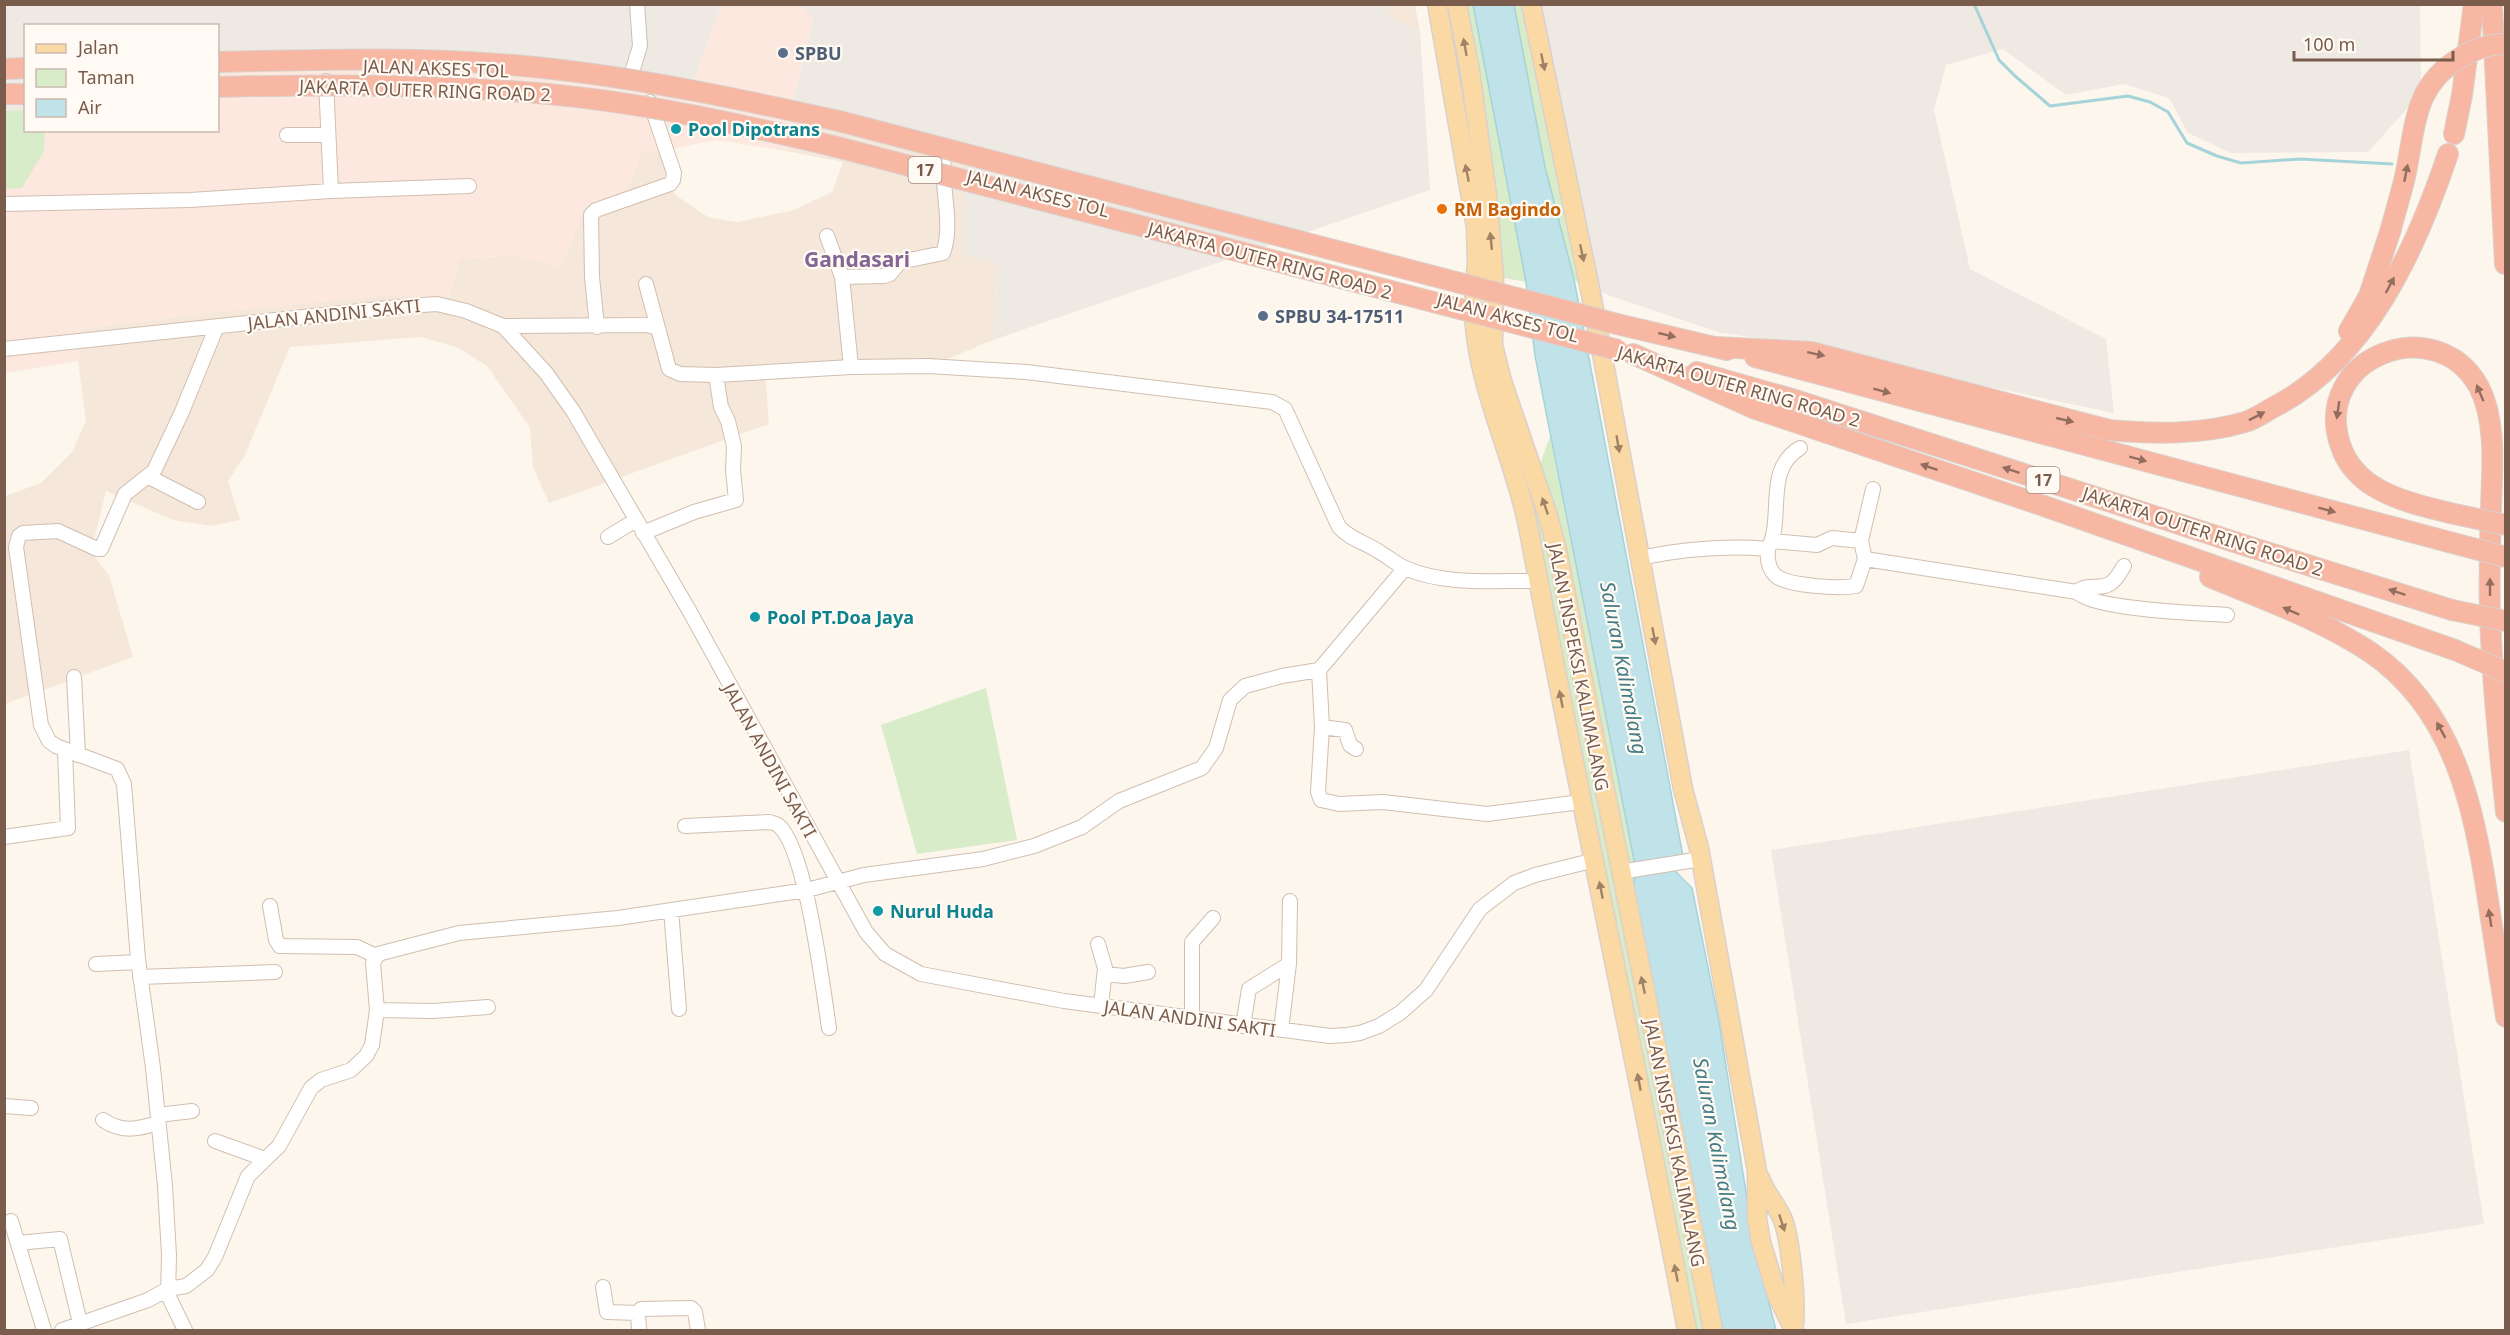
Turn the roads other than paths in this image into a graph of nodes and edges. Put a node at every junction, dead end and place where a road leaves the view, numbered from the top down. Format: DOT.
graph roads {
  1 [pos="637,4"];
  2 [pos="1437,4"];
  3 [pos="1458,4"];
  4 [pos="1531,4"];
  5 [pos="2474,4"];
  6 [pos="2492,4"];
  7 [pos="2505,44"];
  8 [pos="219,62"];
  9 [pos="219,67"];
  10 [pos="4,70"];
  11 [pos="24,70"];
  12 [pos="326,81"];
  13 [pos="629,82"];
  14 [pos="219,85"];
  15 [pos="219,85"];
  16 [pos="4,89"];
  17 [pos="24,89"];
  18 [pos="24,93"];
  19 [pos="4,94"];
  20 [pos="650,102"];
  21 [pos="724,108"];
  22 [pos="2454,134"];
  23 [pos="287,135"];
  24 [pos="328,135"];
  25 [pos="2448,154"];
  26 [pos="943,162"];
  27 [pos="469,186"];
  28 [pos="331,191"];
  29 [pos="4,204"];
  30 [pos="827,236"];
  31 [pos="2505,264"];
  32 [pos="842,277"];
  33 [pos="646,284"];
  34 [pos="1474,301"];
  35 [pos="1502,308"];
  36 [pos="503,326"];
  37 [pos="597,327"];
  38 [pos="658,328"];
  39 [pos="1592,332"];
  40 [pos="214,333"];
  41 [pos="1716,346"];
  42 [pos="4,349"];
  43 [pos="1625,352"];
  44 [pos="2331,365"];
  45 [pos="851,367"];
  46 [pos="716,375"];
  47 [pos="1800,448"];
  48 [pos="149,477"];
  49 [pos="1526,481"];
  50 [pos="1873,489"];
  51 [pos="198,502"];
  52 [pos="2044,506"];
  53 [pos="2505,525"];
  54 [pos="640,526"];
  55 [pos="608,537"];
  56 [pos="1861,541"];
  57 [pos="1770,545"];
  58 [pos="2505,557"];
  59 [pos="1639,558"];
  60 [pos="1865,559"];
  61 [pos="2124,566"];
  62 [pos="1405,568"];
  63 [pos="19,572"];
  64 [pos="4,574"];
  65 [pos="1538,581"];
  66 [pos="2077,592"];
  67 [pos="2227,615"];
  68 [pos="2505,621"];
  69 [pos="1318,670"];
  70 [pos="2505,672"];
  71 [pos="74,677"];
  72 [pos="1322,727"];
  73 [pos="1356,748"];
  74 [pos="71,753"];
  75 [pos="1581,802"];
  76 [pos="2505,812"];
  77 [pos="685,826"];
  78 [pos="4,837"];
  79 [pos="1701,859"];
  80 [pos="1594,860"];
  81 [pos="1624,871"];
  82 [pos="836,880"];
  83 [pos="807,890"];
  84 [pos="1290,901"];
  85 [pos="270,906"];
  86 [pos="671,910"];
  87 [pos="1213,918"];
  88 [pos="351,932"];
  89 [pos="1098,944"];
  90 [pos="352,946"];
  91 [pos="375,956"];
  92 [pos="138,962"];
  93 [pos="96,964"];
  94 [pos="1289,964"];
  95 [pos="275,972"];
  96 [pos="1148,972"];
  97 [pos="1105,974"];
  98 [pos="140,977"];
  99 [pos="1101,1006"];
  100 [pos="488,1007"];
  101 [pos="678,1009"];
  102 [pos="377,1010"];
  103 [pos="2505,1017"];
  104 [pos="1192,1019"];
  105 [pos="1243,1026"];
  106 [pos="829,1028"];
  107 [pos="1281,1030"];
  108 [pos="4,1106"];
  109 [pos="31,1108"];
  110 [pos="192,1110"];
  111 [pos="158,1119"];
  112 [pos="103,1120"];
  113 [pos="215,1140"];
  114 [pos="265,1159"];
  115 [pos="1757,1171"];
  116 [pos="11,1221"];
  117 [pos="18,1243"];
  118 [pos="603,1287"];
  119 [pos="168,1289"];
  120 [pos="638,1313"];
  121 [pos="80,1323"];
  122 [pos="44,1330"];
  123 [pos="62,1330"];
  124 [pos="185,1330"];
  125 [pos="639,1330"];
  126 [pos="698,1330"];
  127 [pos="1687,1330"];
  128 [pos="1713,1330"];
  129 [pos="1794,1330"];
  1 -- 13 [label="street"];
  34 -- 2 [label="main road, JALAN INSPEKSI KALIMALANG, one-way"];
  35 -- 3 [label="main road, JALAN INSPEKSI KALIMALANG, one-way"];
  4 -- 39 [label="main road, one-way"];
  5 -- 22 [label="highway"];
  6 -- 31 [label="highway"];
  44 -- 7 [label="highway, one-way, bridge"];
  8 -- 41 [label="highway, JAKARTA OUTER RING ROAD 2 / 17, one-way, bridge"];
  9 -- 13 [label="main road, JALAN AKSES TOL"];
  10 -- 11 [label="highway"];
  12 -- 14 [label="main road, JALAN AKSES TOL"];
  12 -- 20 [label="main road, JALAN AKSES TOL"];
  12 -- 24 [label="street"];
  13 -- 21 [label="main road, JALAN AKSES TOL"];
  15 -- 43 [label="highway, JAKARTA OUTER RING ROAD 2 / 17, bridge"];
  16 -- 17 [label="main road"];
  18 -- 19 [label="highway"];
  20 -- 21 [label="main road, JALAN AKSES TOL"];
  20 -- 37 [label="street"];
  21 -- 26 [label="main road, JALAN AKSES TOL"];
  23 -- 24 [label="street"];
  24 -- 28 [label="street"];
  44 -- 25 [label="highway, one-way"];
  26 -- 32 [label="street"];
  26 -- 34 [label="main road, JALAN AKSES TOL"];
  27 -- 28 [label="street"];
  28 -- 29 [label="street"];
  30 -- 32 [label="street"];
  32 -- 45 [label="street"];
  33 -- 38 [label="street"];
  34 -- 35 [label="main road, JALAN AKSES TOL"];
  34 -- 49 [label="main road, JALAN INSPEKSI KALIMALANG"];
  35 -- 39 [label="main road, JALAN AKSES TOL, bridge"];
  35 -- 49 [label="main road, JALAN INSPEKSI KALIMALANG"];
  36 -- 37 [label="street"];
  36 -- 40 [label="street, JALAN ANDINI SAKTI"];
  36 -- 54 [label="street, JALAN ANDINI SAKTI"];
  37 -- 38 [label="street"];
  38 -- 46 [label="street"];
  39 -- 59 [label="main road, one-way"];
  40 -- 42 [label="street, JALAN ANDINI SAKTI"];
  40 -- 48 [label="street"];
  41 -- 44 [label="highway, one-way"];
  41 -- 58 [label="highway, JAKARTA OUTER RING ROAD 2 / 17, one-way, bridge"];
  52 -- 43 [label="highway, one-way"];
  68 -- 43 [label="highway, JAKARTA OUTER RING ROAD 2 / 17, one-way, bridge"];
  45 -- 46 [label="street"];
  45 -- 62 [label="street"];
  46 -- 54 [label="street"];
  47 -- 57 [label="street"];
  48 -- 51 [label="street"];
  48 -- 63 [label="street"];
  49 -- 65 [label="main road, JALAN INSPEKSI KALIMALANG"];
  81 -- 49 [label="main road, JALAN INSPEKSI KALIMALANG, one-way"];
  50 -- 56 [label="street"];
  52 -- 70 [label="highway, bridge"];
  103 -- 52 [label="highway, one-way"];
  76 -- 53 [label="highway, one-way, bridge"];
  54 -- 55 [label="street"];
  54 -- 82 [label="street, JALAN ANDINI SAKTI"];
  56 -- 57 [label="street"];
  56 -- 60 [label="street"];
  57 -- 59 [label="street"];
  57 -- 60 [label="street"];
  59 -- 79 [label="main road, one-way"];
  60 -- 66 [label="street"];
  61 -- 66 [label="street"];
  62 -- 65 [label="street"];
  62 -- 69 [label="street"];
  63 -- 64 [label="street"];
  63 -- 74 [label="street"];
  75 -- 65 [label="main road, JALAN INSPEKSI KALIMALANG, one-way"];
  66 -- 67 [label="street"];
  69 -- 72 [label="street"];
  69 -- 82 [label="street"];
  71 -- 74 [label="street"];
  72 -- 73 [label="street"];
  72 -- 75 [label="street"];
  74 -- 78 [label="street"];
  74 -- 92 [label="street"];
  75 -- 80 [label="main road, JALAN INSPEKSI KALIMALANG"];
  77 -- 83 [label="street"];
  79 -- 81 [label="street"];
  79 -- 115 [label="main road"];
  80 -- 107 [label="street, JALAN ANDINI SAKTI"];
  127 -- 80 [label="main road, JALAN INSPEKSI KALIMALANG, one-way"];
  128 -- 81 [label="main road, JALAN INSPEKSI KALIMALANG, one-way"];
  82 -- 83 [label="street"];
  82 -- 99 [label="street, JALAN ANDINI SAKTI"];
  83 -- 86 [label="street"];
  83 -- 106 [label="street"];
  84 -- 94 [label="street"];
  85 -- 90 [label="street"];
  86 -- 91 [label="street"];
  86 -- 101 [label="street"];
  87 -- 104 [label="street"];
  88 -- 90 [label="street"];
  89 -- 97 [label="street"];
  90 -- 91 [label="street"];
  91 -- 102 [label="street"];
  92 -- 93 [label="street"];
  92 -- 98 [label="street"];
  94 -- 105 [label="street"];
  94 -- 107 [label="street"];
  95 -- 98 [label="street"];
  96 -- 97 [label="street"];
  97 -- 99 [label="street"];
  98 -- 111 [label="street"];
  99 -- 104 [label="street, JALAN ANDINI SAKTI"];
  100 -- 102 [label="street"];
  102 -- 114 [label="street"];
  104 -- 105 [label="street, JALAN ANDINI SAKTI"];
  105 -- 107 [label="street, JALAN ANDINI SAKTI"];
  108 -- 109 [label="street"];
  110 -- 111 [label="street"];
  111 -- 112 [label="street"];
  111 -- 119 [label="street"];
  113 -- 114 [label="street"];
  114 -- 119 [label="street"];
  115 -- 129 [label="main road"];
  115 -- 129 [label="main road, one-way"];
  116 -- 117 [label="street"];
  117 -- 121 [label="street"];
  117 -- 122 [label="street"];
  118 -- 120 [label="street"];
  119 -- 121 [label="street"];
  119 -- 124 [label="street"];
  120 -- 125 [label="street"];
  120 -- 126 [label="street"];
  121 -- 123 [label="street"];
}
